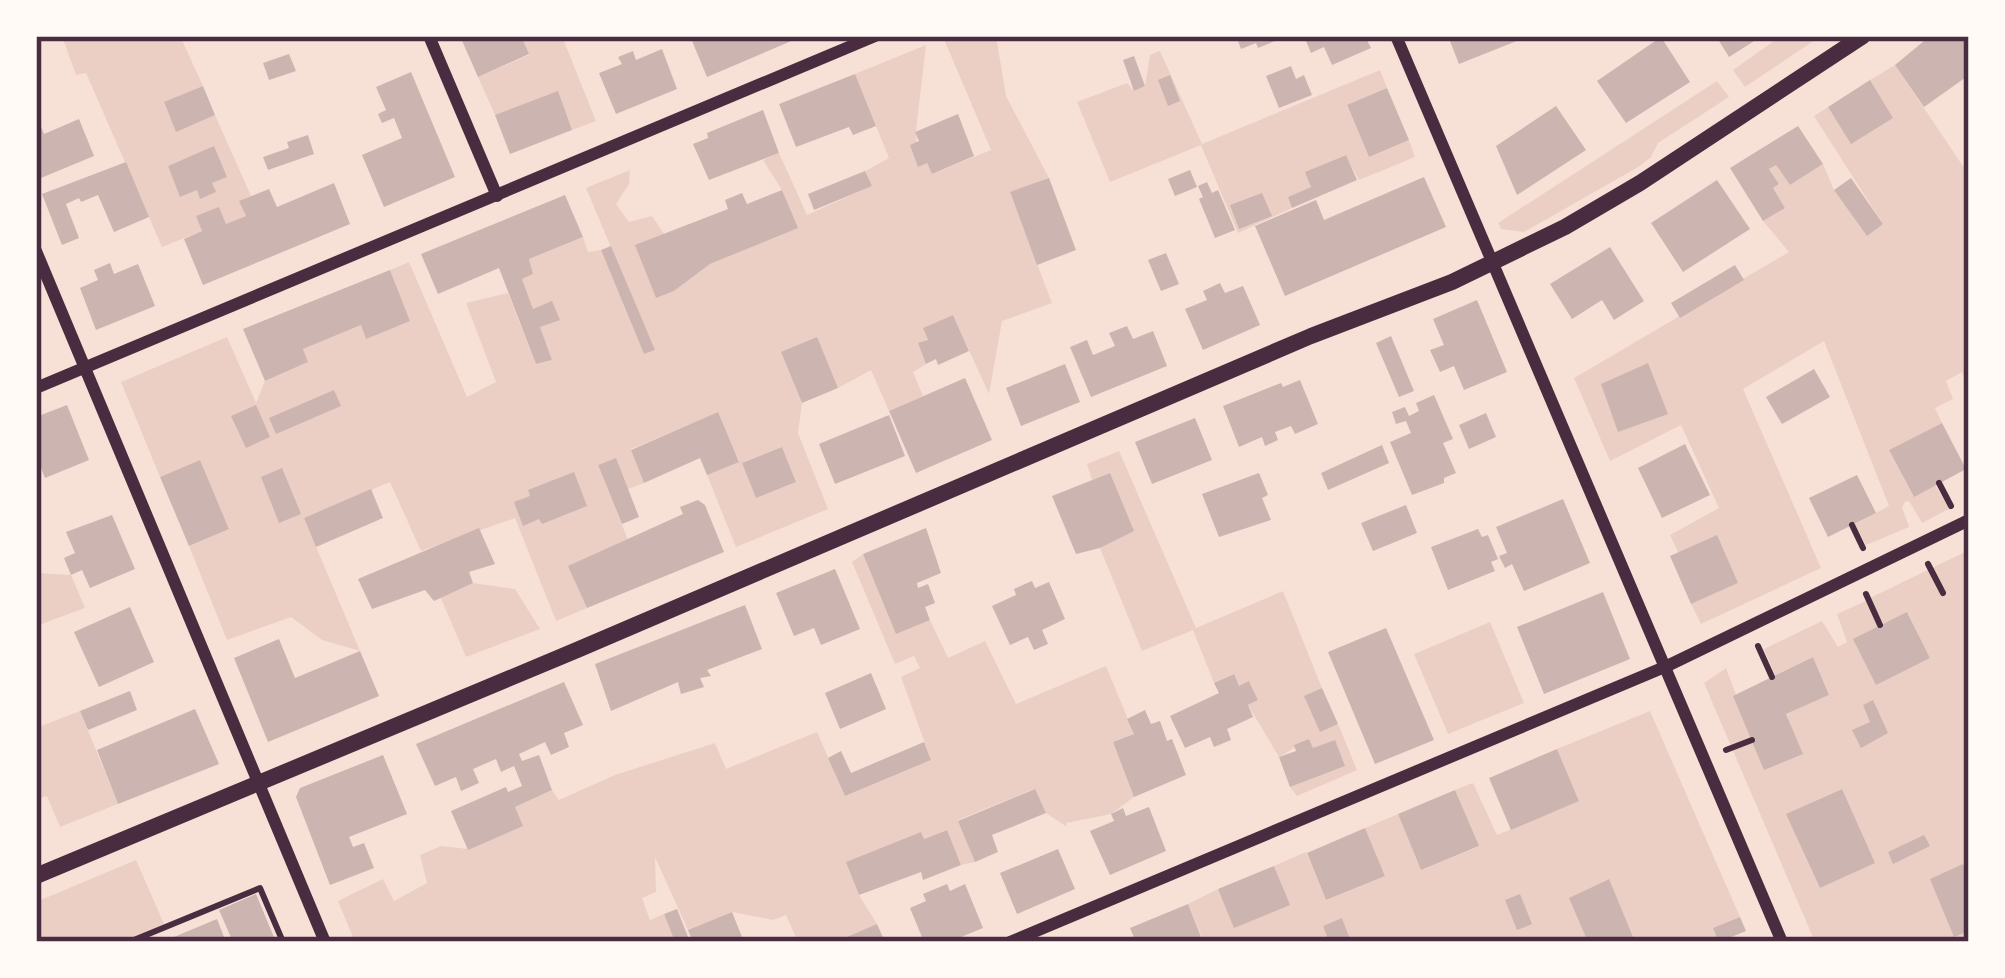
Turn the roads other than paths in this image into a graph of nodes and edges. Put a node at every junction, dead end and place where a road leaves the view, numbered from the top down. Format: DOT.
graph roads {
  1 [pos="429,36"];
  2 [pos="875,36"];
  3 [pos="1396,36"];
  4 [pos="1863,36"];
  5 [pos="497,196"];
  6 [pos="36,251"];
  7 [pos="1494,262"];
  8 [pos="85,368"];
  9 [pos="36,388"];
  10 [pos="1969,520"];
  11 [pos="1666,666"];
  12 [pos="257,785"];
  13 [pos="36,876"];
  14 [pos="325,942"];
  15 [pos="1010,942"];
  16 [pos="1781,942"];
  1 -- 5 [label="street"];
  2 -- 5 [label="street"];
  3 -- 7 [label="street"];
  4 -- 7 [label="street"];
  5 -- 8 [label="street"];
  6 -- 8 [label="street"];
  7 -- 11 [label="street"];
  7 -- 12 [label="street"];
  8 -- 9 [label="street"];
  8 -- 12 [label="street"];
  10 -- 11 [label="street"];
  11 -- 15 [label="street"];
  11 -- 16 [label="street"];
  12 -- 13 [label="street"];
  12 -- 14 [label="street"];
}
